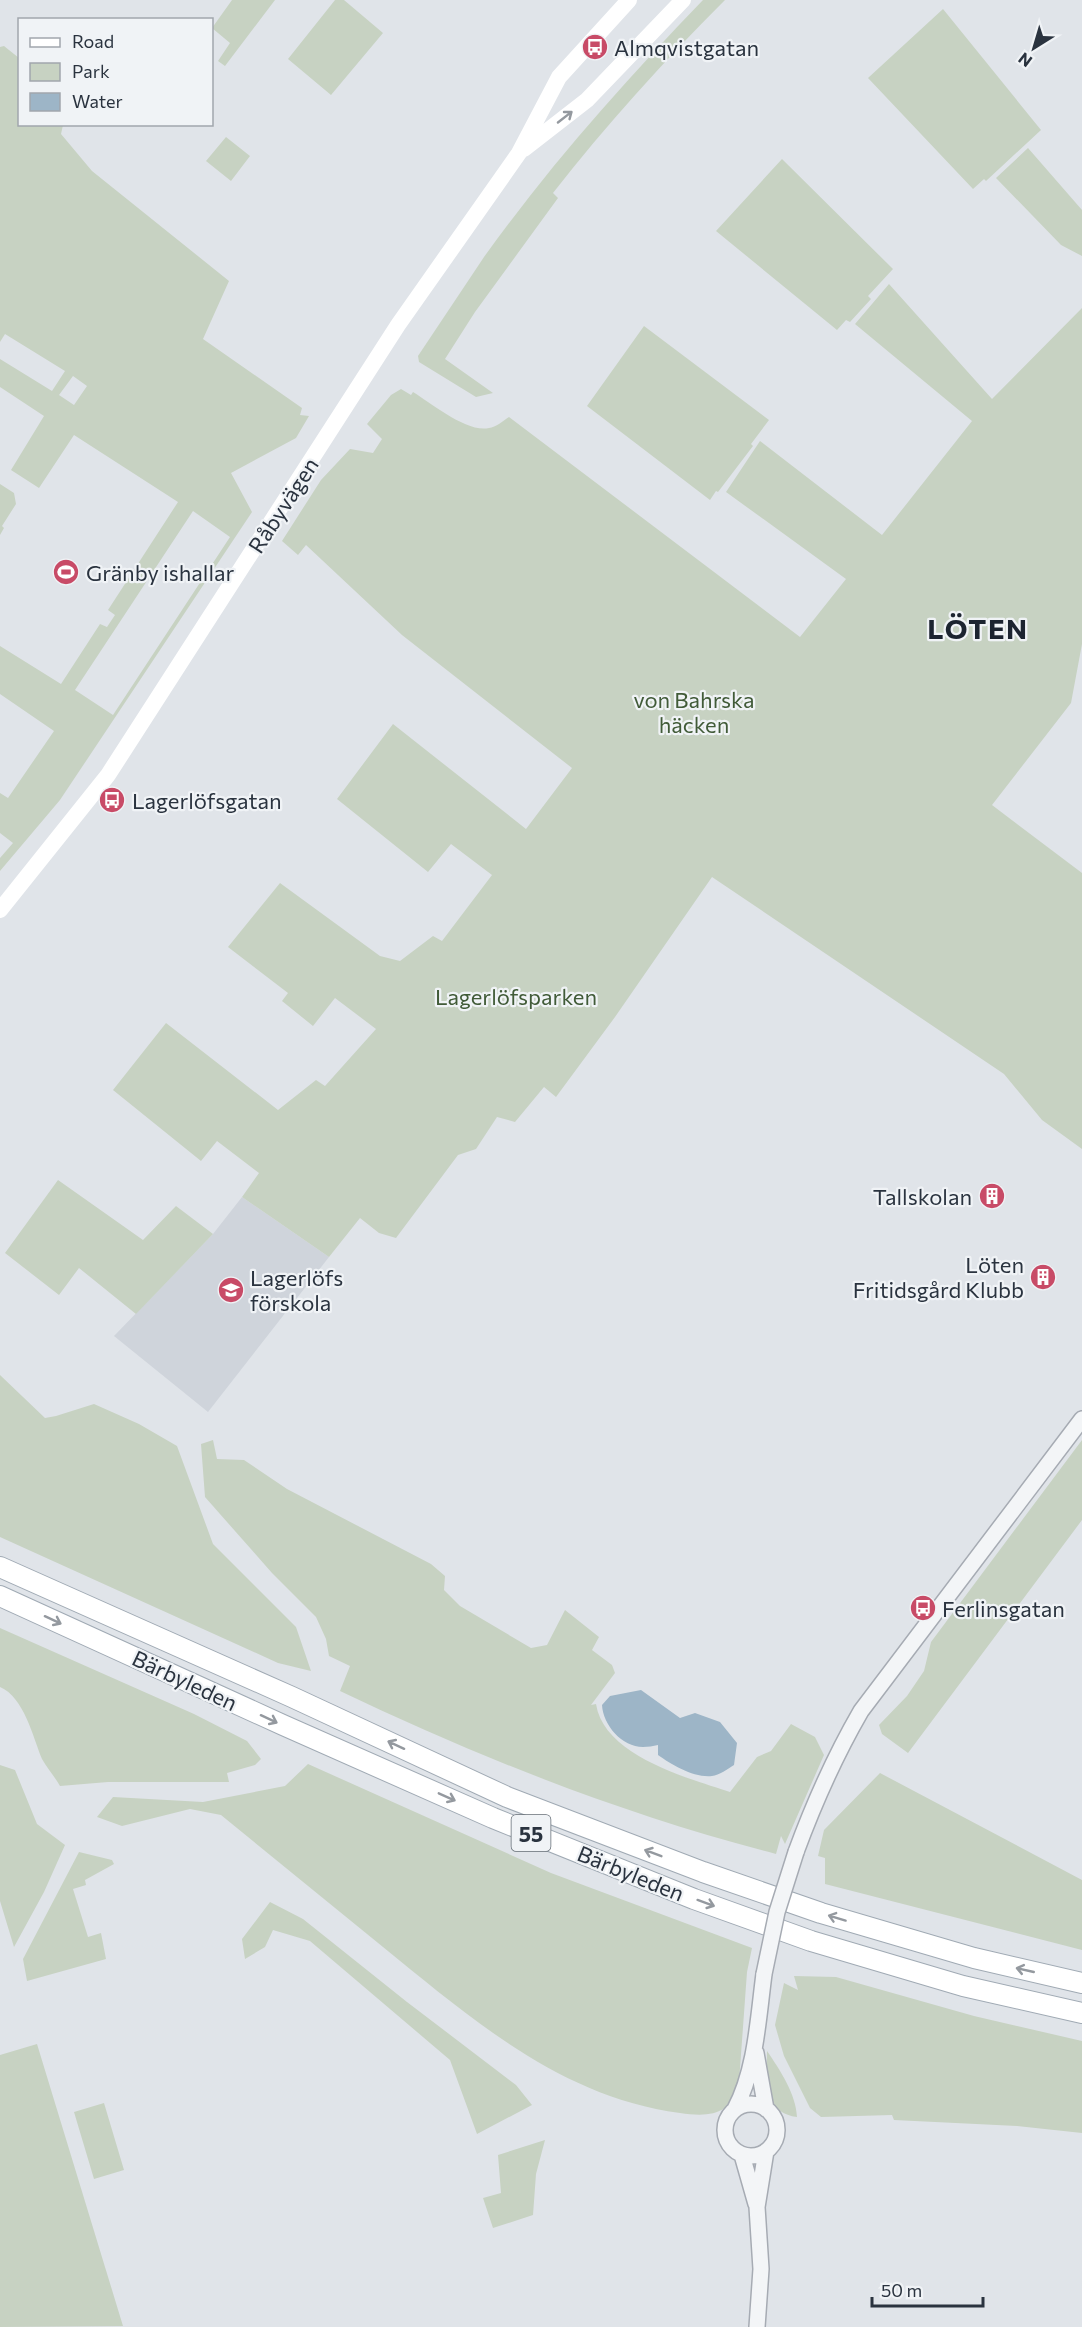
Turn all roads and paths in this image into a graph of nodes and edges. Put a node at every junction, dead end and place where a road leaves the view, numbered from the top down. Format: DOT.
graph roads {
  1 [pos="629,0"];
  2 [pos="683,0"];
  3 [pos="519,153"];
  4 [pos="0,910"];
  5 [pos="1082,1419"];
  6 [pos="0,1566"];
  7 [pos="0,1596"];
  8 [pos="1082,1983"];
  9 [pos="1082,2013"];
  10 [pos="755,2047"];
  11 [pos="735,2109"];
  12 [pos="766,2109"];
  13 [pos="766,2151"];
  14 [pos="742,2155"];
  15 [pos="757,2207"];
  16 [pos="757,2327"];
  1 -- 3 [label="main road, Råbyvägen"];
  3 -- 2 [label="main road, Råbyvägen, one-way"];
  3 -- 4 [label="main road, Råbyvägen"];
  5 -- 10 [label="street, bridge"];
  8 -- 6 [label="main road, Bärbyleden / 55, one-way"];
  7 -- 9 [label="main road, Bärbyleden / 55, one-way"];
  10 -- 11 [label="street"];
  10 -- 12 [label="street"];
  11 -- 12 [label="street"];
  11 -- 14 [label="street"];
  12 -- 13 [label="street"];
  13 -- 14 [label="street"];
  13 -- 15 [label="street"];
  14 -- 15 [label="street"];
  15 -- 16 [label="street"];
}
